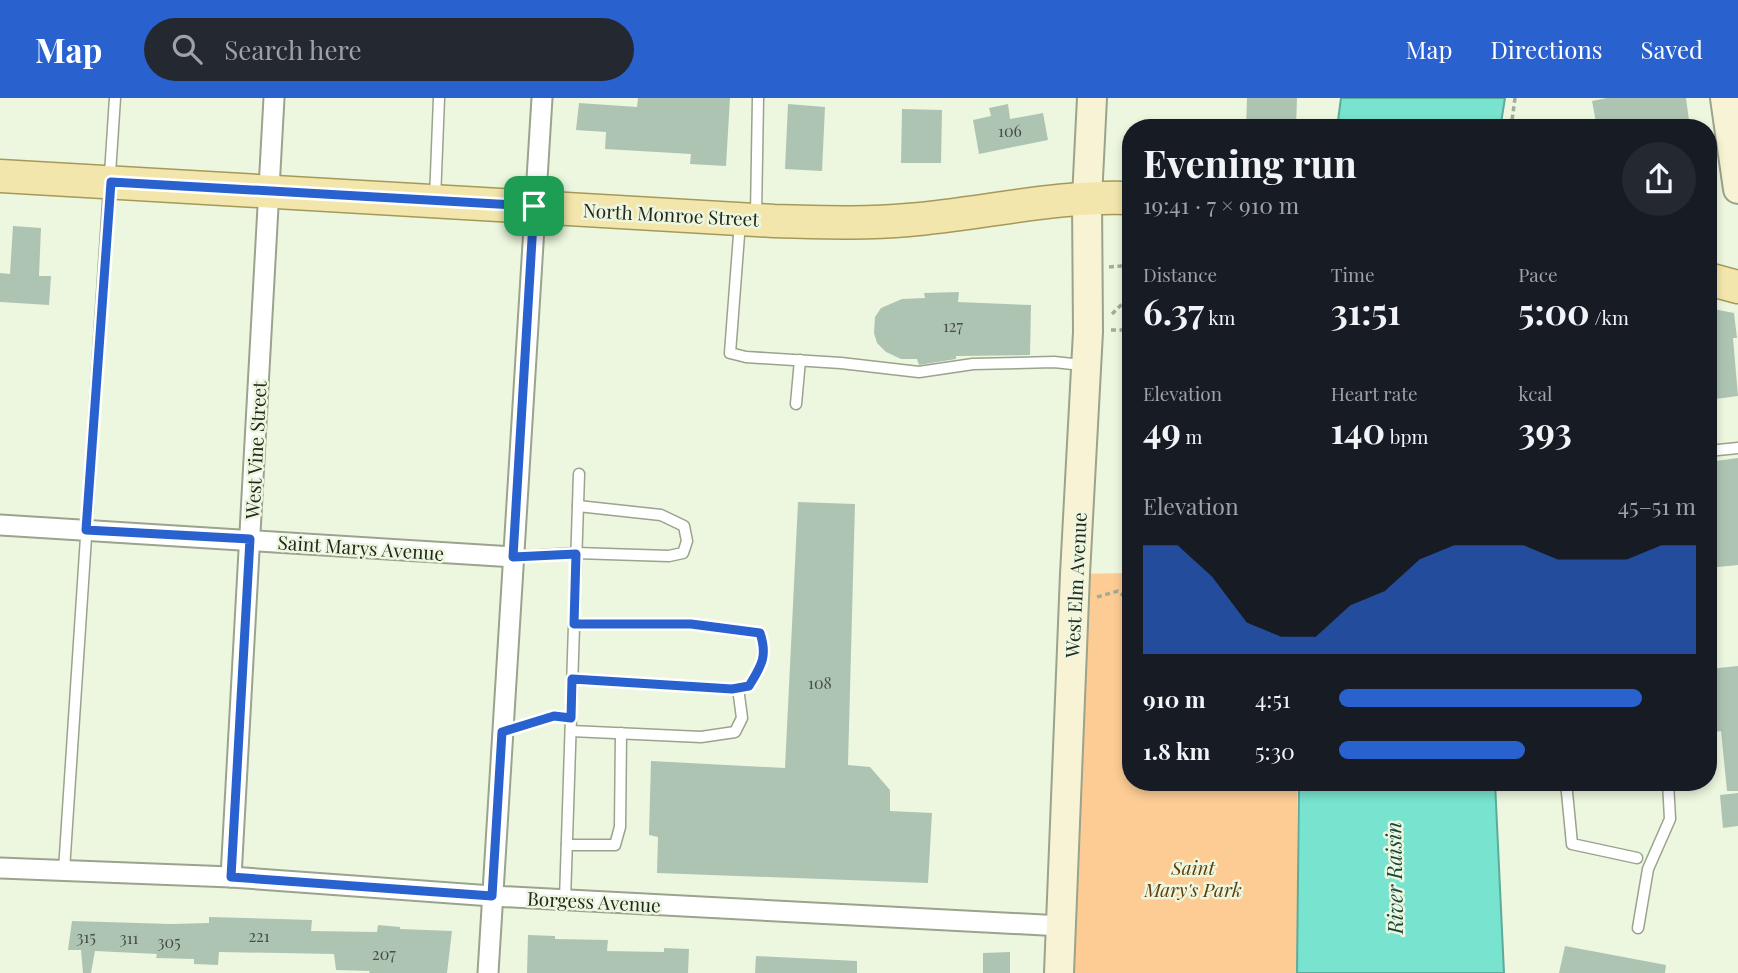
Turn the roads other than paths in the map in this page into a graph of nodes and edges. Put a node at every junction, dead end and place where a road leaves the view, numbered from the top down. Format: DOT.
graph roads {
  1 [pos="115,98"];
  2 [pos="274,98"];
  3 [pos="439,98"];
  4 [pos="542,98"];
  5 [pos="758,98"];
  6 [pos="1092,98"];
  7 [pos="1726,98"];
  8 [pos="0,176"];
  9 [pos="111,182"];
  10 [pos="1738,189"];
  11 [pos="269,190"];
  12 [pos="1087,198"];
  13 [pos="1122,198"];
  14 [pos="435,200"];
  15 [pos="534,206"];
  16 [pos="748,219"];
  17 [pos="1717,281"];
  18 [pos="1738,287"];
  19 [pos="800,360"];
  20 [pos="1086,366"];
  21 [pos="796,404"];
  22 [pos="1738,448"];
  23 [pos="1717,450"];
  24 [pos="579,474"];
  25 [pos="578,506"];
  26 [pos="0,525"];
  27 [pos="86,530"];
  28 [pos="250,539"];
  29 [pos="576,554"];
  30 [pos="513,557"];
  31 [pos="574,624"];
  32 [pos="572,679"];
  33 [pos="738,688"];
  34 [pos="571,718"];
  35 [pos="571,731"];
  36 [pos="502,732"];
  37 [pos="621,733"];
  38 [pos="1567,791"];
  39 [pos="1668,791"];
  40 [pos="567,845"];
  41 [pos="1637,859"];
  42 [pos="0,868"];
  43 [pos="64,870"];
  44 [pos="231,877"];
  45 [pos="492,896"];
  46 [pos="565,900"];
  47 [pos="1062,926"];
  48 [pos="1638,928"];
  49 [pos="488,973"];
  50 [pos="1059,973"];
  1 -- 9 [label="lane"];
  2 -- 11 [label="street, West Vine Street"];
  3 -- 14 [label="lane"];
  4 -- 15 [label="street"];
  5 -- 16 [label="lane"];
  6 -- 12 [label="street, West Elm Avenue"];
  7 -- 10 [label="street"];
  8 -- 9 [label="main road, North Monroe Street"];
  9 -- 11 [label="main road, North Monroe Street"];
  9 -- 27 [label="lane"];
  11 -- 14 [label="main road, North Monroe Street"];
  11 -- 28 [label="street, West Vine Street"];
  12 -- 13 [label="main road, North Monroe Street"];
  12 -- 16 [label="main road, North Monroe Street"];
  12 -- 20 [label="street, West Elm Avenue"];
  14 -- 15 [label="main road, North Monroe Street"];
  15 -- 16 [label="main road, North Monroe Street"];
  15 -- 30 [label="street"];
  16 -- 19 [label="lane"];
  17 -- 18 [label="main road"];
  19 -- 20 [label="lane"];
  19 -- 21 [label="lane"];
  20 -- 47 [label="street, West Elm Avenue"];
  22 -- 23 [label="lane"];
  24 -- 25 [label="lane"];
  25 -- 29 [label="lane"];
  25 -- 29 [label="lane"];
  26 -- 27 [label="street, Saint Marys Avenue"];
  27 -- 28 [label="street, Saint Marys Avenue"];
  27 -- 43 [label="lane"];
  28 -- 30 [label="street, Saint Marys Avenue"];
  28 -- 44 [label="street, West Vine Street"];
  29 -- 30 [label="lane"];
  29 -- 31 [label="lane"];
  30 -- 36 [label="street"];
  31 -- 32 [label="lane"];
  31 -- 33 [label="lane"];
  32 -- 33 [label="lane"];
  32 -- 34 [label="lane"];
  33 -- 37 [label="lane"];
  34 -- 35 [label="lane"];
  34 -- 36 [label="lane"];
  35 -- 37 [label="lane"];
  35 -- 40 [label="lane"];
  36 -- 45 [label="street"];
  37 -- 40 [label="lane"];
  38 -- 41 [label="lane"];
  39 -- 48 [label="lane"];
  40 -- 46 [label="lane"];
  42 -- 43 [label="street, Borgess Avenue"];
  43 -- 44 [label="street, Borgess Avenue"];
  44 -- 45 [label="street, Borgess Avenue"];
  45 -- 46 [label="street, Borgess Avenue"];
  45 -- 49 [label="street"];
  46 -- 47 [label="street, Borgess Avenue"];
  47 -- 50 [label="street, West Elm Avenue"];
}
